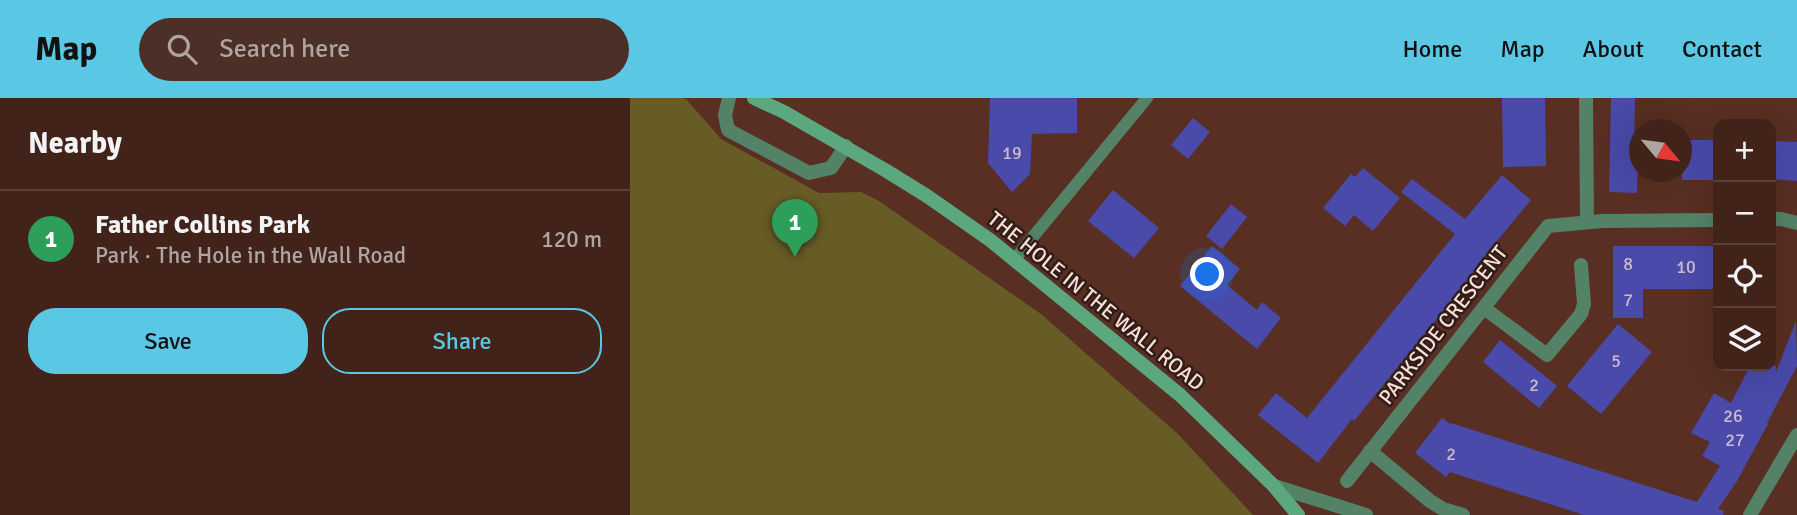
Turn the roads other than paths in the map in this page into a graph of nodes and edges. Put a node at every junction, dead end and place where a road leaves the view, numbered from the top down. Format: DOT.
graph roads {
  1 [pos="729,98"];
  2 [pos="754,98"];
  3 [pos="1147,98"];
  4 [pos="1586,98"];
  5 [pos="846,146"];
  6 [pos="1776,219"];
  7 [pos="1713,220"];
  8 [pos="1587,222"];
  9 [pos="1797,223"];
  10 [pos="1014,260"];
  11 [pos="1581,265"];
  12 [pos="1484,308"];
  13 [pos="1797,435"];
  14 [pos="1370,451"];
  15 [pos="1347,481"];
  16 [pos="1274,486"];
  17 [pos="1298,515"];
  18 [pos="1366,515"];
  19 [pos="1463,515"];
  20 [pos="1750,515"];
  1 -- 5 [label="street"];
  2 -- 5 [label="street, THE HOLE IN THE WALL ROAD"];
  3 -- 10 [label="lane"];
  4 -- 8 [label="street"];
  5 -- 10 [label="street, THE HOLE IN THE WALL ROAD"];
  6 -- 9 [label="street"];
  7 -- 8 [label="street, PARKSIDE CRESCENT"];
  8 -- 12 [label="street, PARKSIDE CRESCENT"];
  10 -- 16 [label="street, THE HOLE IN THE WALL ROAD"];
  11 -- 12 [label="street"];
  12 -- 14 [label="street, PARKSIDE CRESCENT"];
  13 -- 20 [label="street"];
  14 -- 15 [label="street, PARKSIDE CRESCENT"];
  14 -- 19 [label="street"];
  16 -- 17 [label="street, THE HOLE IN THE WALL ROAD"];
  16 -- 18 [label="street"];
}
